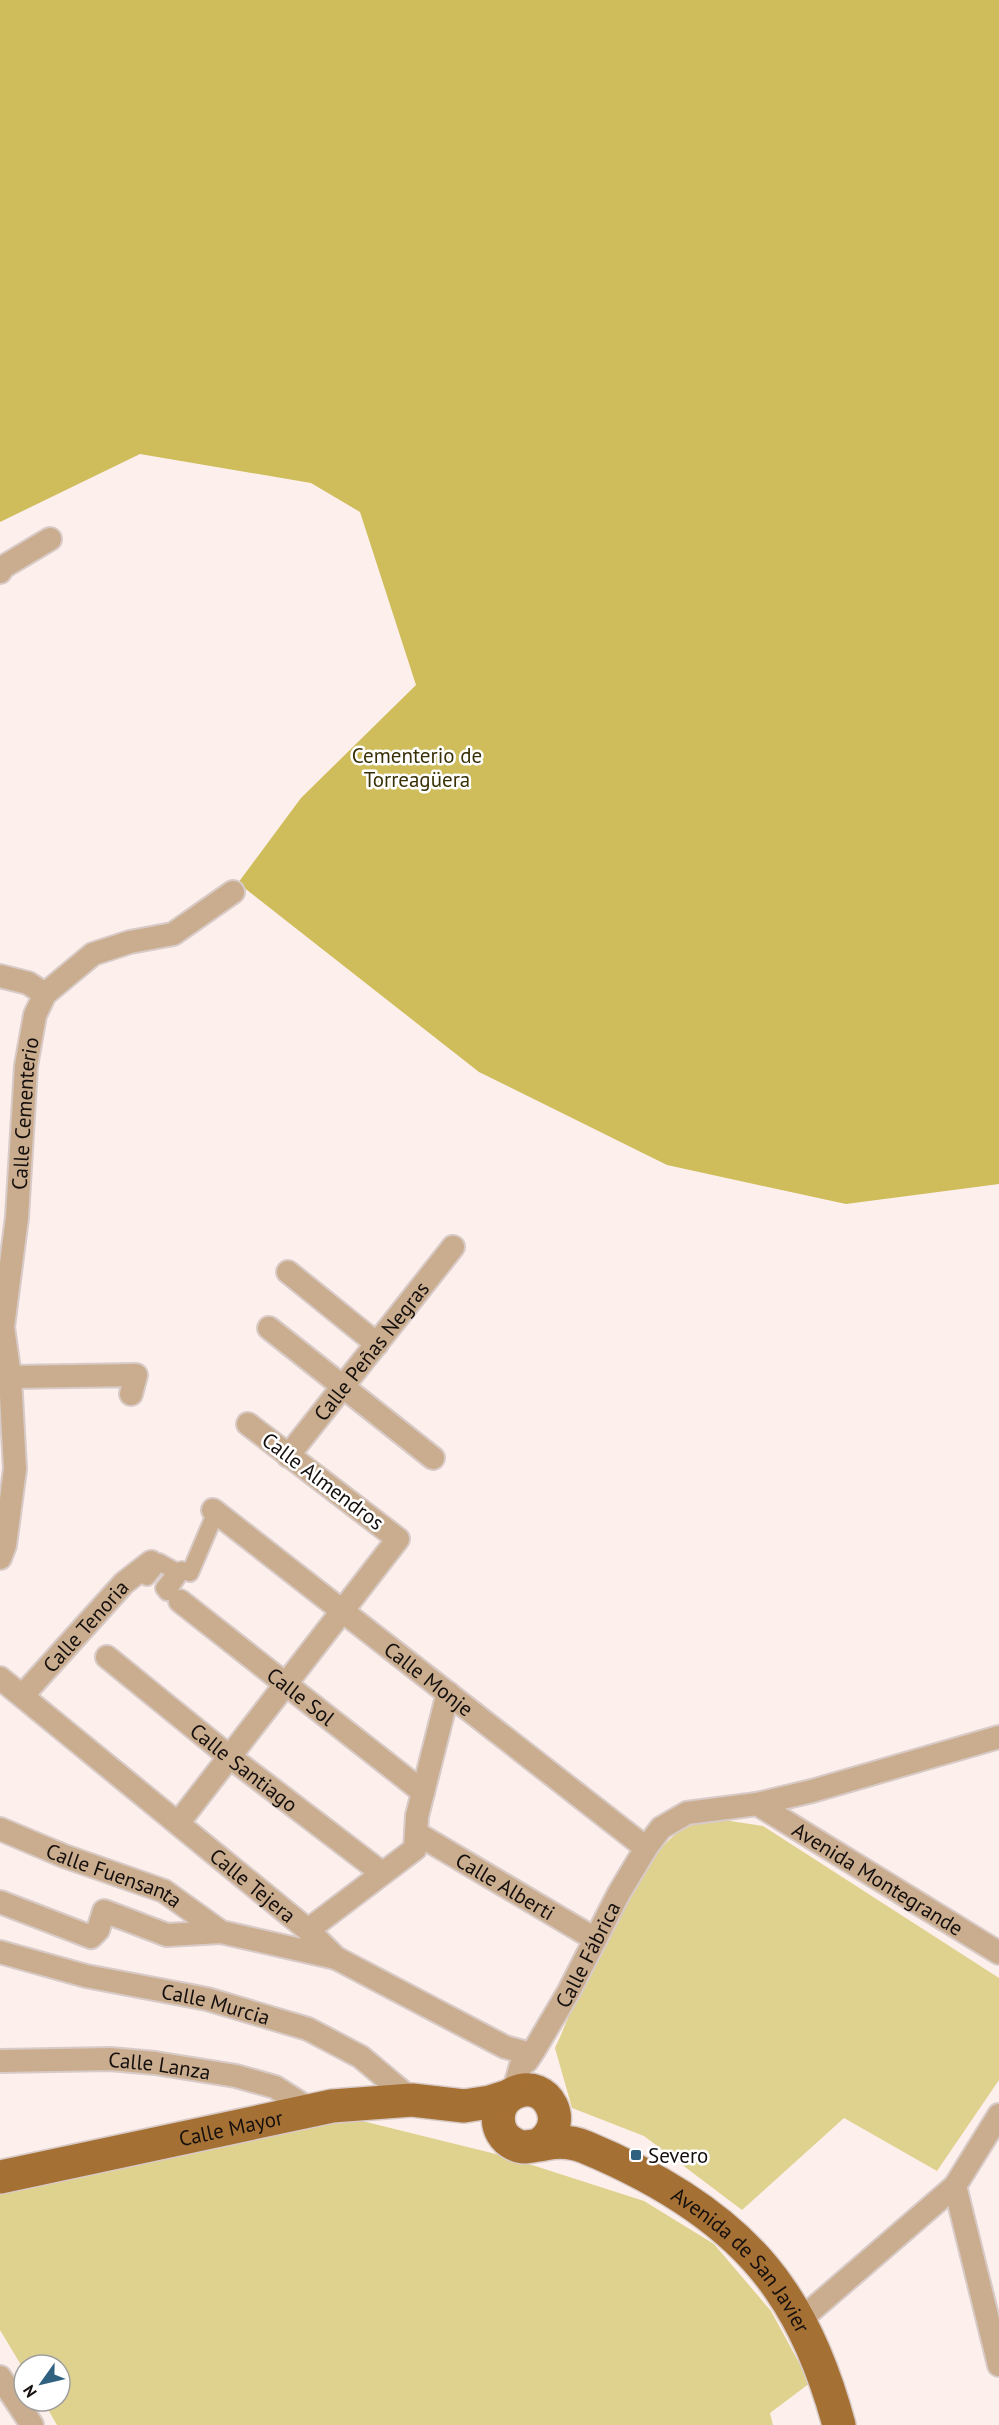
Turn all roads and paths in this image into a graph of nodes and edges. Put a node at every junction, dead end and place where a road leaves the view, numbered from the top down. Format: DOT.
graph roads {
  1 [pos="50,539"];
  2 [pos="0,572"];
  3 [pos="233,892"];
  4 [pos="0,976"];
  5 [pos="45,994"];
  6 [pos="453,1247"];
  7 [pos="288,1272"];
  8 [pos="269,1328"];
  9 [pos="377,1344"];
  10 [pos="10,1377"];
  11 [pos="344,1386"];
  12 [pos="131,1394"];
  13 [pos="248,1424"];
  14 [pos="288,1456"];
  15 [pos="433,1458"];
  16 [pos="5,1502"];
  17 [pos="214,1511"];
  18 [pos="0,1558"];
  19 [pos="151,1562"];
  20 [pos="180,1601"];
  21 [pos="342,1611"];
  22 [pos="107,1657"];
  23 [pos="286,1684"];
  24 [pos="8,1690"];
  25 [pos="448,1693"];
  26 [pos="999,1737"];
  27 [pos="230,1756"];
  28 [pos="423,1792"];
  29 [pos="756,1804"];
  30 [pos="179,1822"];
  31 [pos="0,1829"];
  32 [pos="416,1833"];
  33 [pos="646,1848"];
  34 [pos="382,1874"];
  35 [pos="0,1902"];
  36 [pos="308,1930"];
  37 [pos="221,1932"];
  38 [pos="595,1939"];
  39 [pos="0,1952"];
  40 [pos="999,1953"];
  41 [pos="336,1958"];
  42 [pos="529,2057"];
  43 [pos="0,2061"];
  44 [pos="511,2094"];
  45 [pos="412,2100"];
  46 [pos="464,2106"];
  47 [pos="552,2108"];
  48 [pos="311,2110"];
  49 [pos="999,2115"];
  50 [pos="502,2133"];
  51 [pos="538,2145"];
  52 [pos="584,2147"];
  53 [pos="0,2176"];
  54 [pos="955,2186"];
  55 [pos="799,2321"];
  56 [pos="999,2365"];
  57 [pos="0,2377"];
  58 [pos="32,2425"];
  59 [pos="839,2425"];
  1 -- 2 [label="street"];
  3 -- 5 [label="street, Calle Cementerio"];
  4 -- 5 [label="street"];
  5 -- 10 [label="street, Calle Cementerio"];
  6 -- 9 [label="street, Calle Peñas Negras"];
  7 -- 9 [label="street"];
  8 -- 11 [label="street"];
  9 -- 11 [label="street, Calle Peñas Negras"];
  10 -- 12 [label="street"];
  10 -- 16 [label="street, Calle Cementerio"];
  11 -- 14 [label="street, Calle Peñas Negras"];
  11 -- 15 [label="street"];
  13 -- 14 [label="street, Calle Almendros"];
  14 -- 21 [label="street, Calle Almendros"];
  16 -- 18 [label="street, Calle Cementerio"];
  17 -- 19 [label="street"];
  17 -- 21 [label="street, Calle Monje"];
  19 -- 24 [label="street, Calle Tenoria"];
  20 -- 23 [label="street, Calle Sol"];
  21 -- 23 [label="street"];
  21 -- 25 [label="street, Calle Monje"];
  22 -- 27 [label="street, Calle Santiago"];
  23 -- 27 [label="street"];
  23 -- 28 [label="street, Calle Sol"];
  24 -- 30 [label="street, Calle Tejera"];
  25 -- 28 [label="street"];
  25 -- 33 [label="street, Calle Monje"];
  26 -- 29 [label="street, Calle Fábrica"];
  27 -- 30 [label="street"];
  27 -- 34 [label="street, Calle Santiago"];
  28 -- 32 [label="street"];
  29 -- 33 [label="street, Calle Fábrica"];
  29 -- 40 [label="street, Avenida Montegrande"];
  30 -- 36 [label="street, Calle Tejera"];
  31 -- 37 [label="street, Calle Fuensanta"];
  32 -- 34 [label="street"];
  32 -- 38 [label="street, Calle Alberti"];
  33 -- 38 [label="street, Calle Fábrica"];
  34 -- 36 [label="street"];
  35 -- 37 [label="street"];
  36 -- 41 [label="street, Calle Tejera"];
  37 -- 41 [label="street"];
  38 -- 42 [label="street, Calle Fábrica"];
  39 -- 45 [label="street, Calle Murcia"];
  41 -- 42 [label="street, Calle Tejera"];
  42 -- 44 [label="street, Calle Fábrica"];
  42 -- 47 [label="street"];
  43 -- 48 [label="street, Calle Lanza"];
  44 -- 46 [label="main road, Calle Mayor"];
  44 -- 47 [label="main road"];
  44 -- 50 [label="main road"];
  45 -- 46 [label="main road, Calle Mayor"];
  45 -- 48 [label="main road, Calle Mayor"];
  46 -- 50 [label="main road, Calle Mayor"];
  47 -- 51 [label="main road"];
  47 -- 52 [label="main road, Avenida de San Javier"];
  48 -- 53 [label="main road, Calle Mayor"];
  49 -- 54 [label="street"];
  50 -- 51 [label="main road"];
  51 -- 52 [label="main road, Avenida de San Javier"];
  52 -- 55 [label="main road, Avenida de San Javier"];
  54 -- 55 [label="street"];
  54 -- 56 [label="street"];
  55 -- 59 [label="main road, Avenida de San Javier"];
  57 -- 58 [label="street"];
}
